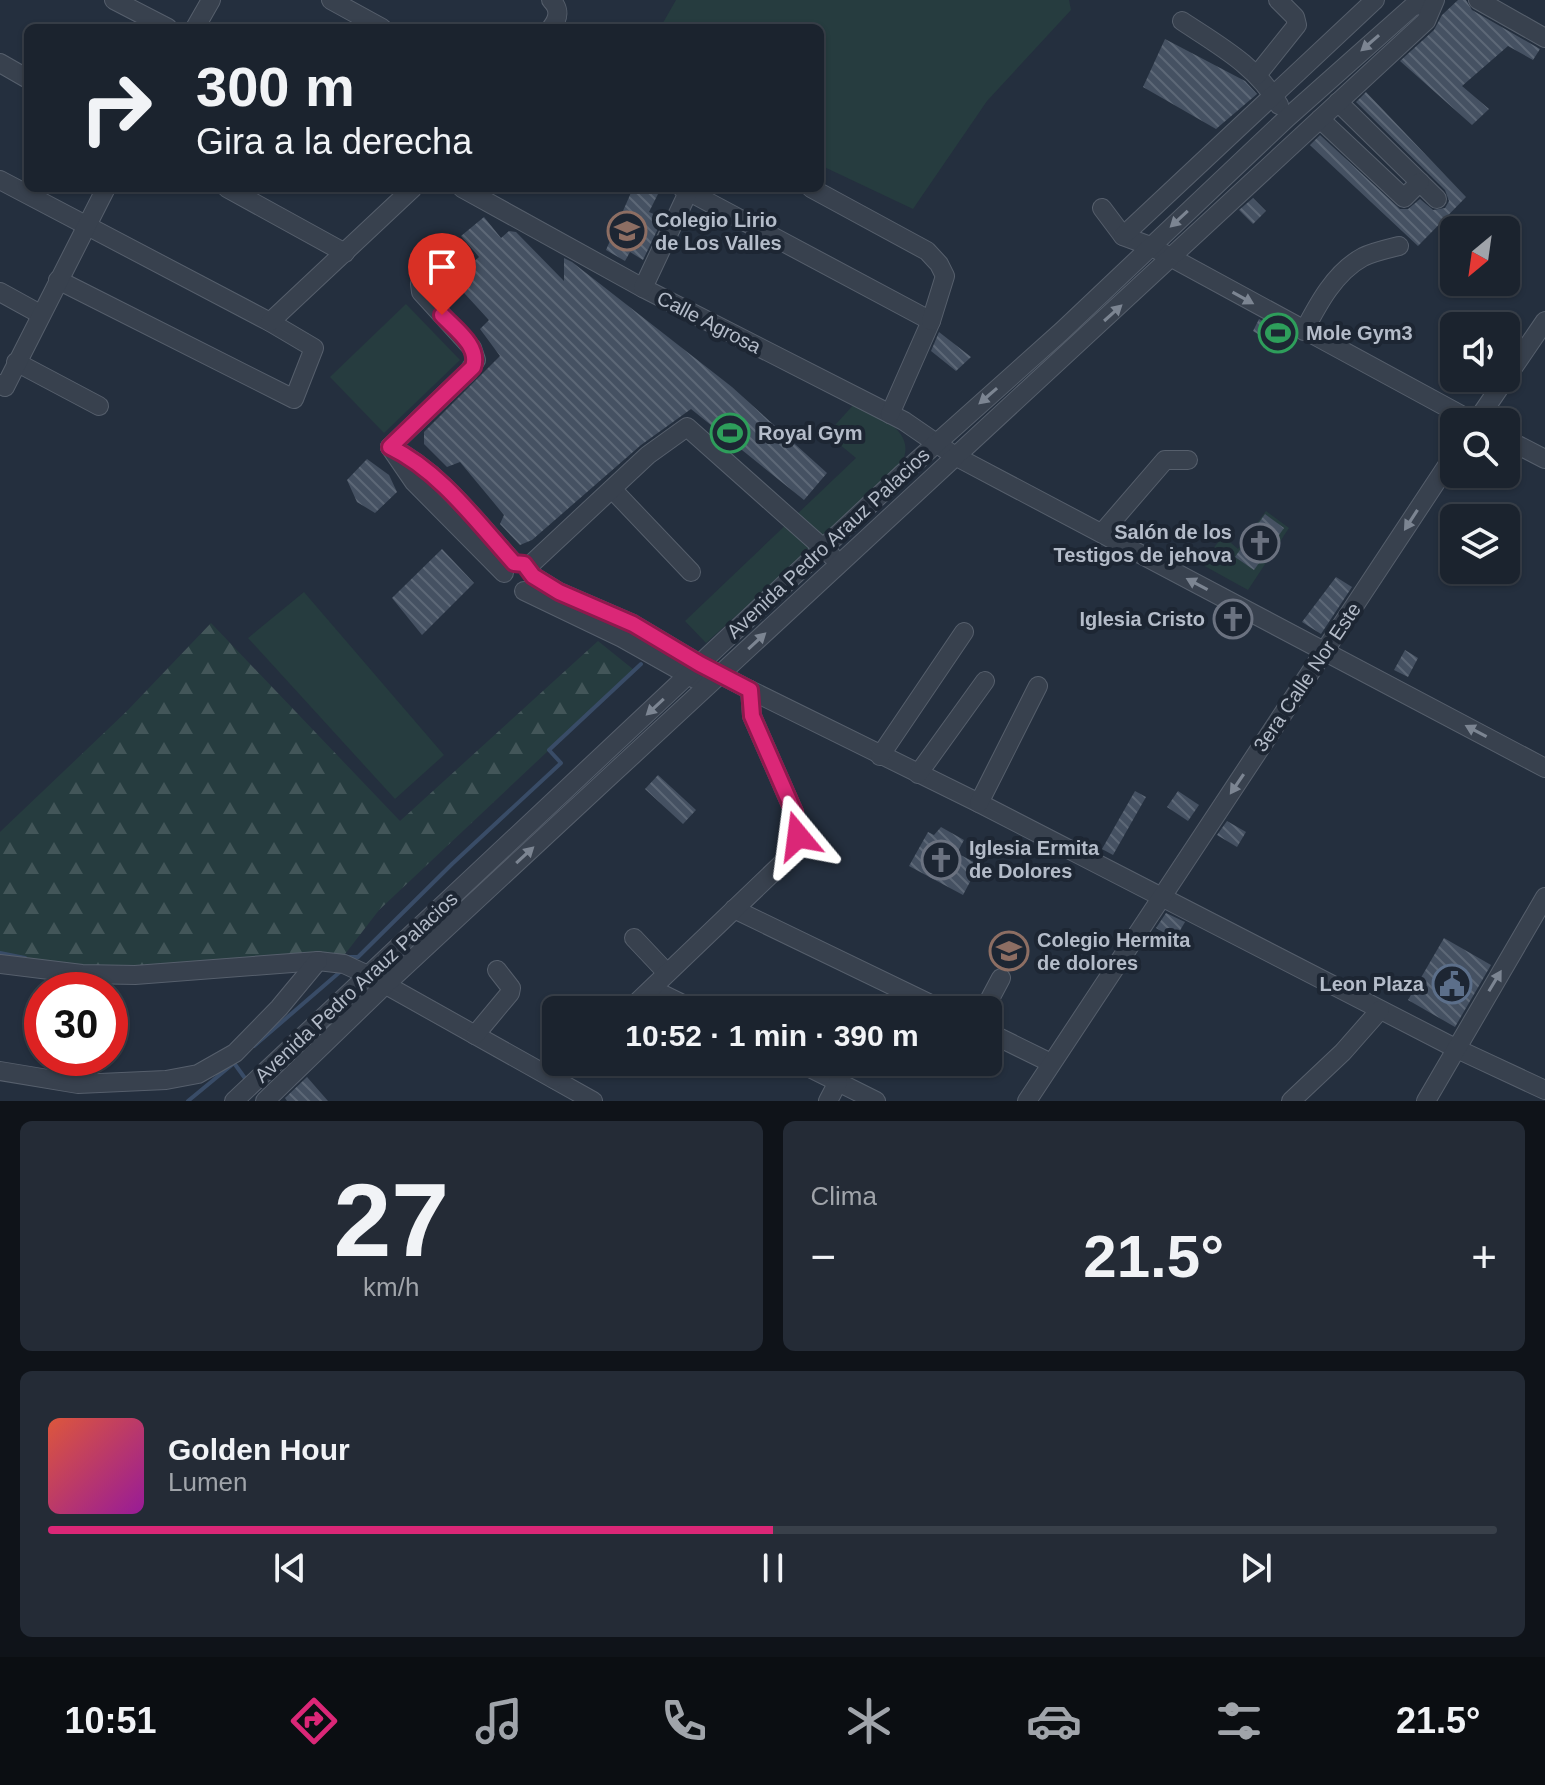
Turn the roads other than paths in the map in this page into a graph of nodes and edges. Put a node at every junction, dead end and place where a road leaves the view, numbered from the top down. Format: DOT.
graph roads {
  1 [pos="114,0"];
  2 [pos="211,0"];
  3 [pos="331,0"];
  4 [pos="551,0"];
  5 [pos="1278,0"];
  6 [pos="1375,0"];
  7 [pos="1434,0"];
  8 [pos="1478,0"];
  9 [pos="1182,21"];
  10 [pos="160,24"];
  11 [pos="197,24"];
  12 [pos="375,24"];
  13 [pos="553,24"];
  14 [pos="1545,38"];
  15 [pos="0,63"];
  16 [pos="1338,71"];
  17 [pos="1257,75"];
  18 [pos="24,77"];
  19 [pos="1352,88"];
  20 [pos="1274,95"];
  21 [pos="1338,102"];
  22 [pos="1287,118"];
  23 [pos="1320,119"];
  24 [pos="1257,146"];
  25 [pos="1271,165"];
  26 [pos="0,180"];
  27 [pos="1420,182"];
  28 [pos="104,192"];
  29 [pos="234,192"];
  30 [pos="409,192"];
  31 [pos="469,192"];
  32 [pos="686,192"];
  33 [pos="693,192"];
  34 [pos="818,192"];
  35 [pos="1437,199"];
  36 [pos="1102,208"];
  37 [pos="85,227"];
  38 [pos="1123,236"];
  39 [pos="1150,246"];
  40 [pos="1399,246"];
  41 [pos="458,251"];
  42 [pos="345,253"];
  43 [pos="1172,259"];
  44 [pos="58,280"];
  45 [pos="643,288"];
  46 [pos="0,292"];
  47 [pos="40,314"];
  48 [pos="931,321"];
  49 [pos="270,322"];
  50 [pos="1544,325"];
  51 [pos="1062,331"];
  52 [pos="1304,331"];
  53 [pos="1075,348"];
  54 [pos="1520,358"];
  55 [pos="16,362"];
  56 [pos="0,384"];
  57 [pos="99,406"];
  58 [pos="1449,408"];
  59 [pos="897,417"];
  60 [pos="963,418"];
  61 [pos="937,441"];
  62 [pos="1520,446"];
  63 [pos="955,456"];
  64 [pos="1545,459"];
  65 [pos="1188,460"];
  66 [pos="901,475"];
  67 [pos="1440,476"];
  68 [pos="612,489"];
  69 [pos="1102,533"];
  70 [pos="824,548"];
  71 [pos="840,563"];
  72 [pos="691,572"];
  73 [pos="521,574"];
  74 [pos="964,632"];
  75 [pos="1325,651"];
  76 [pos="694,670"];
  77 [pos="714,681"];
  78 [pos="985,681"];
  79 [pos="1038,686"];
  80 [pos="750,690"];
  81 [pos="880,756"];
  82 [pos="593,765"];
  83 [pos="1545,768"];
  84 [pos="918,774"];
  85 [pos="607,779"];
  86 [pos="979,803"];
  87 [pos="484,868"];
  88 [pos="496,883"];
  89 [pos="1545,897"];
  90 [pos="1160,898"];
  91 [pos="734,909"];
  92 [pos="634,938"];
  93 [pos="318,961"];
  94 [pos="0,964"];
  95 [pos="497,970"];
  96 [pos="667,973"];
  97 [pos="1001,978"];
  98 [pos="378,980"];
  99 [pos="652,989"];
  100 [pos="644,996"];
  101 [pos="666,996"];
  102 [pos="914,996"];
  103 [pos="991,996"];
  104 [pos="1380,1010"];
  105 [pos="475,1035"];
  106 [pos="1002,1039"];
  107 [pos="1455,1048"];
  108 [pos="1051,1063"];
  109 [pos="0,1071"];
  110 [pos="557,1076"];
  111 [pos="826,1076"];
  112 [pos="554,1079"];
  113 [pos="838,1082"];
  114 [pos="1545,1090"];
  115 [pos="254,1097"];
  116 [pos="593,1101"];
  117 [pos="828,1101"];
  118 [pos="876,1101"];
  119 [pos="1027,1101"];
  120 [pos="1291,1101"];
  121 [pos="1426,1101"];
  1 -- 10 [label="street"];
  2 -- 11 [label="street"];
  3 -- 12 [label="street"];
  4 -- 13 [label="street"];
  5 -- 17 [label="street"];
  6 -- 20 [label="street"];
  7 -- 16 [label="street, Avenida Pedro Arauz Palacios, one-way"];
  7 -- 19 [label="street, Avenida Pedro Arauz Palacios"];
  8 -- 14 [label="street"];
  9 -- 17 [label="street"];
  15 -- 18 [label="street"];
  16 -- 19 [label="street"];
  16 -- 22 [label="street, Avenida Pedro Arauz Palacios"];
  17 -- 20 [label="street"];
  19 -- 21 [label="street, Avenida Pedro Arauz Palacios"];
  20 -- 22 [label="street"];
  20 -- 38 [label="street"];
  21 -- 23 [label="street, Avenida Pedro Arauz Palacios"];
  21 -- 27 [label="street"];
  22 -- 24 [label="street, Avenida Pedro Arauz Palacios"];
  23 -- 25 [label="street, Avenida Pedro Arauz Palacios"];
  23 -- 27 [label="street"];
  24 -- 25 [label="street"];
  24 -- 39 [label="street, Avenida Pedro Arauz Palacios, one-way"];
  25 -- 43 [label="street, Avenida Pedro Arauz Palacios"];
  26 -- 37 [label="street"];
  27 -- 35 [label="street"];
  28 -- 37 [label="street"];
  29 -- 42 [label="street"];
  30 -- 42 [label="street"];
  31 -- 45 [label="street, Calle Agrosa"];
  32 -- 45 [label="street"];
  33 -- 48 [label="street"];
  34 -- 48 [label="street"];
  36 -- 38 [label="street"];
  37 -- 44 [label="street"];
  37 -- 49 [label="street"];
  38 -- 39 [label="street"];
  39 -- 43 [label="street"];
  39 -- 51 [label="street, Avenida Pedro Arauz Palacios"];
  40 -- 52 [label="street"];
  41 -- 73 [label="street"];
  42 -- 49 [label="street"];
  43 -- 52 [label="street, one-way"];
  53 -- 43 [label="street, Avenida Pedro Arauz Palacios, one-way"];
  44 -- 47 [label="street"];
  44 -- 49 [label="street"];
  45 -- 59 [label="street, Calle Agrosa"];
  46 -- 47 [label="street"];
  47 -- 55 [label="street"];
  48 -- 59 [label="street"];
  50 -- 54 [label="street"];
  51 -- 53 [label="street"];
  51 -- 60 [label="street, Avenida Pedro Arauz Palacios, one-way"];
  52 -- 58 [label="street"];
  53 -- 63 [label="street, Avenida Pedro Arauz Palacios"];
  55 -- 56 [label="street"];
  55 -- 57 [label="street"];
  59 -- 60 [label="street"];
  59 -- 61 [label="street, Calle Agrosa"];
  59 -- 66 [label="street"];
  60 -- 61 [label="street, Avenida Pedro Arauz Palacios"];
  61 -- 63 [label="street, Calle Agrosa"];
  61 -- 66 [label="street, Avenida Pedro Arauz Palacios"];
  62 -- 64 [label="street"];
  63 -- 69 [label="street, Calle Agrosa"];
  63 -- 71 [label="street, Avenida Pedro Arauz Palacios"];
  65 -- 69 [label="street"];
  66 -- 70 [label="street, Avenida Pedro Arauz Palacios"];
  67 -- 75 [label="street, 3era Calle Nor Este, one-way"];
  68 -- 70 [label="street"];
  68 -- 72 [label="street"];
  68 -- 73 [label="street"];
  75 -- 69 [label="street, Calle Agrosa, one-way"];
  70 -- 71 [label="street"];
  70 -- 76 [label="street, Avenida Pedro Arauz Palacios"];
  77 -- 71 [label="street, Avenida Pedro Arauz Palacios, one-way"];
  73 -- 76 [label="street"];
  74 -- 81 [label="street"];
  83 -- 75 [label="street, Calle Agrosa, one-way"];
  75 -- 90 [label="street, 3era Calle Nor Este, one-way"];
  76 -- 77 [label="street"];
  76 -- 82 [label="street, Avenida Pedro Arauz Palacios, one-way"];
  77 -- 80 [label="street"];
  77 -- 85 [label="street, Avenida Pedro Arauz Palacios"];
  78 -- 84 [label="street"];
  79 -- 86 [label="street"];
  80 -- 81 [label="street"];
  80 -- 91 [label="street"];
  81 -- 84 [label="street"];
  82 -- 85 [label="street"];
  82 -- 87 [label="street, Avenida Pedro Arauz Palacios"];
  84 -- 86 [label="street"];
  88 -- 85 [label="street, Avenida Pedro Arauz Palacios, one-way"];
  86 -- 90 [label="street"];
  87 -- 88 [label="street"];
  87 -- 98 [label="street, Avenida Pedro Arauz Palacios"];
  88 -- 98 [label="street, Avenida Pedro Arauz Palacios"];
  107 -- 89 [label="street, one-way"];
  90 -- 104 [label="street"];
  90 -- 108 [label="street, 3era Calle Nor Este"];
  91 -- 96 [label="street"];
  91 -- 102 [label="street"];
  92 -- 96 [label="street"];
  93 -- 94 [label="street"];
  93 -- 98 [label="street"];
  93 -- 109 [label="street"];
  95 -- 105 [label="street"];
  96 -- 99 [label="street"];
  97 -- 103 [label="street"];
  98 -- 105 [label="street"];
  98 -- 115 [label="street, Avenida Pedro Arauz Palacios"];
  99 -- 100 [label="street"];
  99 -- 101 [label="street"];
  104 -- 107 [label="street"];
  104 -- 120 [label="street"];
  105 -- 112 [label="street"];
  106 -- 108 [label="street"];
  107 -- 114 [label="street"];
  107 -- 121 [label="street"];
  108 -- 119 [label="street, 3era Calle Nor Este"];
  110 -- 112 [label="street"];
  111 -- 113 [label="street"];
  112 -- 116 [label="street"];
  113 -- 117 [label="street"];
  113 -- 118 [label="street"];
}
